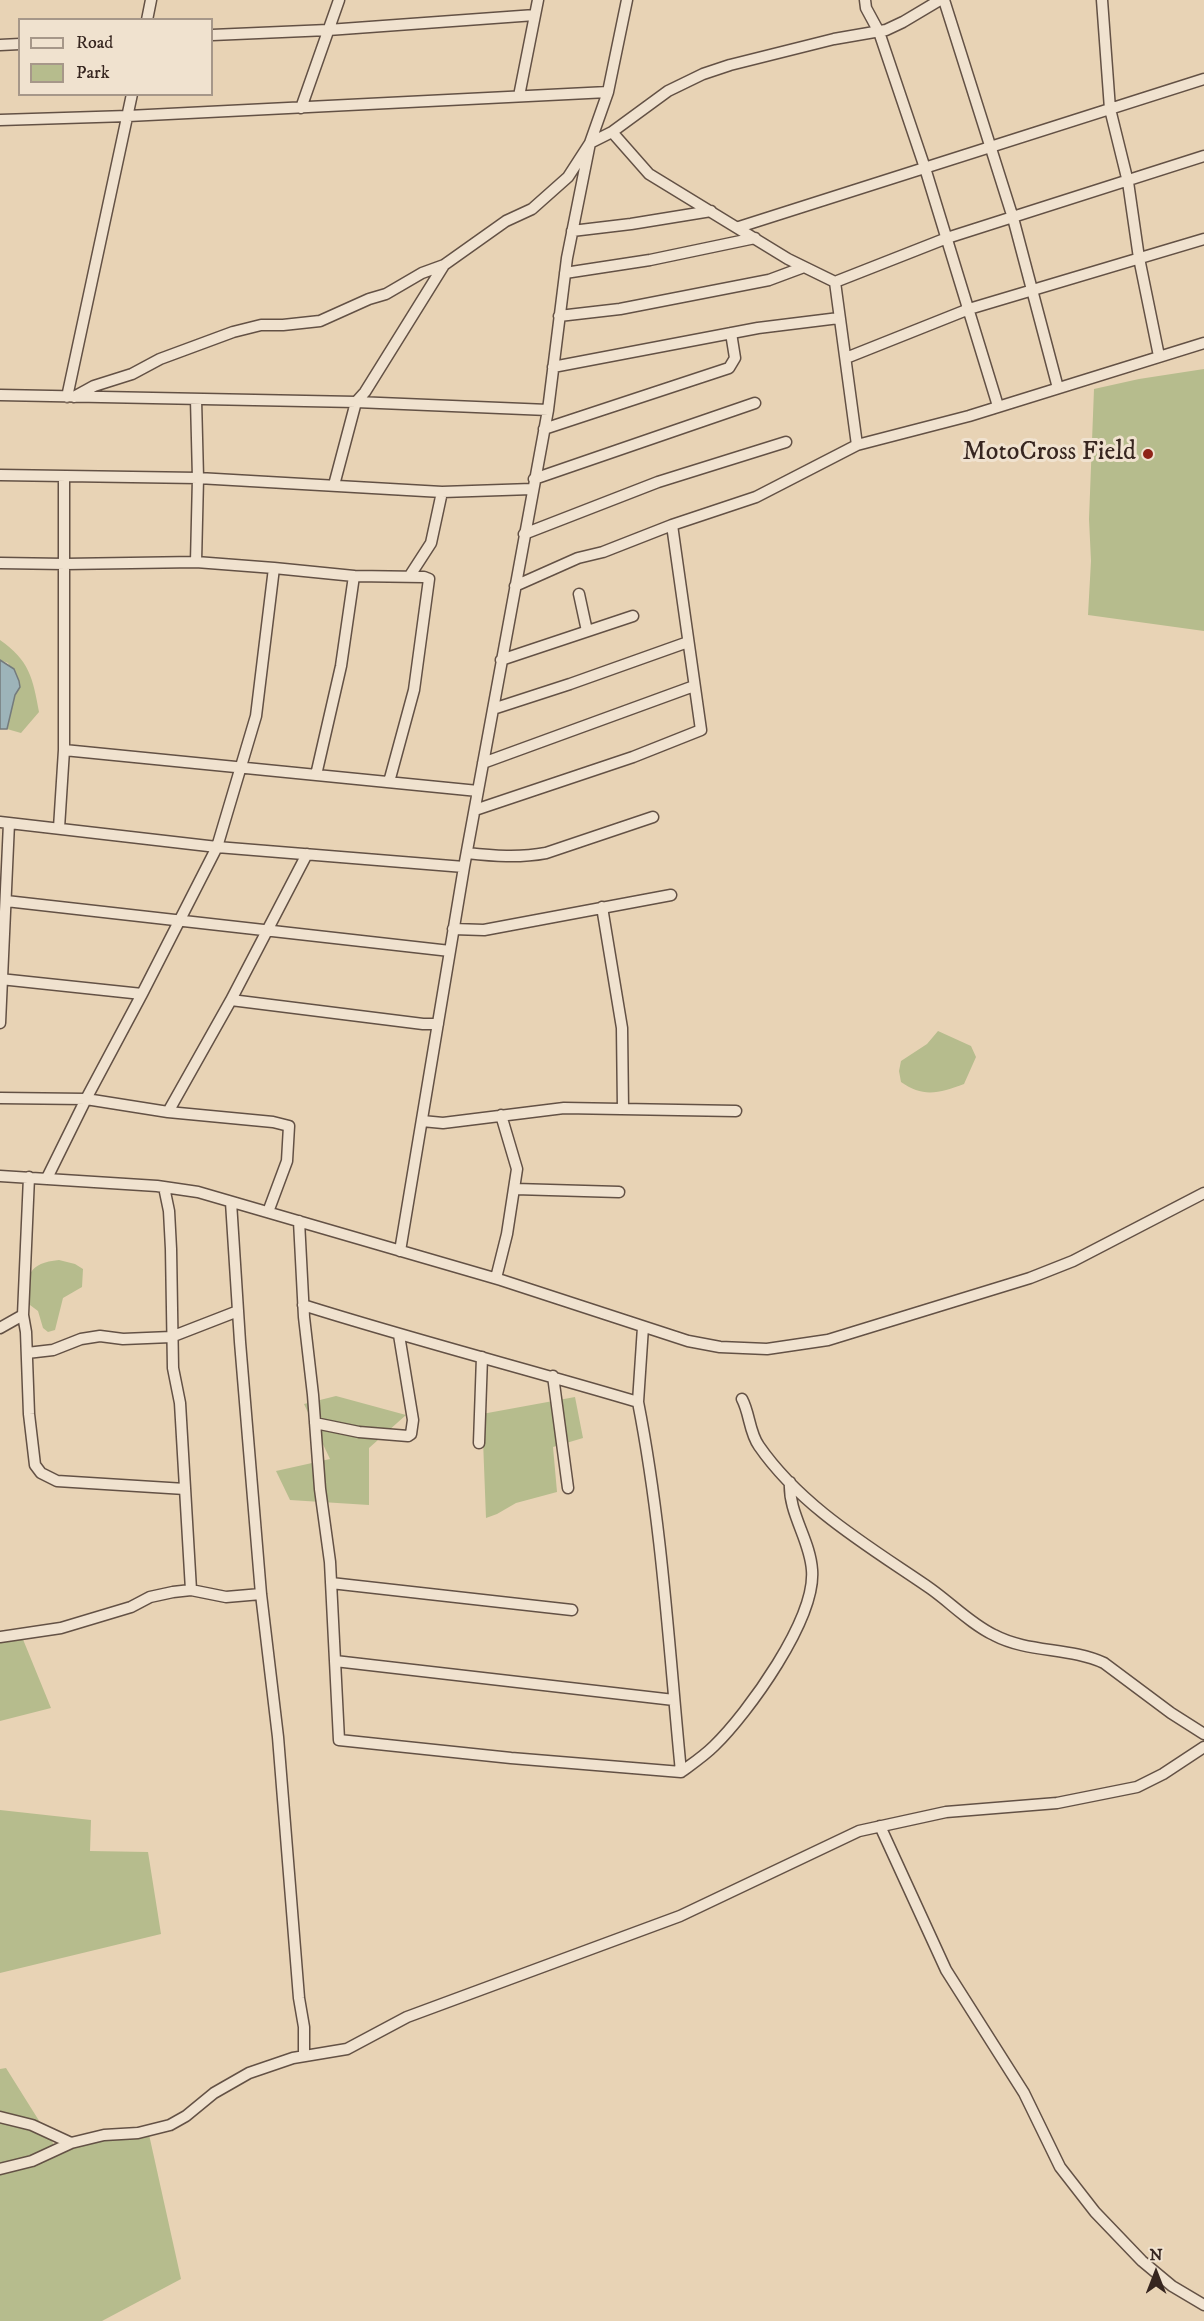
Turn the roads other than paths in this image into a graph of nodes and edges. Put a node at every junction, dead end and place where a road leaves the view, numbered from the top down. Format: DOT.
graph roads {
  1 [pos="151,0"];
  2 [pos="339,0"];
  3 [pos="538,0"];
  4 [pos="627,0"];
  5 [pos="865,0"];
  6 [pos="942,0"];
  7 [pos="1102,0"];
  8 [pos="535,15"];
  9 [pos="147,18"];
  10 [pos="328,30"];
  11 [pos="879,32"];
  12 [pos="213,35"];
  13 [pos="18,44"];
  14 [pos="0,45"];
  15 [pos="1204,79"];
  16 [pos="608,92"];
  17 [pos="132,96"];
  18 [pos="519,96"];
  19 [pos="301,108"];
  20 [pos="1110,109"];
  21 [pos="128,117"];
  22 [pos="0,120"];
  23 [pos="612,132"];
  24 [pos="590,142"];
  25 [pos="990,148"];
  26 [pos="1204,156"];
  27 [pos="925,168"];
  28 [pos="1128,182"];
  29 [pos="711,211"];
  30 [pos="1013,218"];
  31 [pos="739,227"];
  32 [pos="572,231"];
  33 [pos="755,238"];
  34 [pos="947,238"];
  35 [pos="1204,239"];
  36 [pos="1139,258"];
  37 [pos="444,265"];
  38 [pos="804,267"];
  39 [pos="565,273"];
  40 [pos="835,282"];
  41 [pos="1031,291"];
  42 [pos="969,309"];
  43 [pos="560,316"];
  44 [pos="839,318"];
  45 [pos="731,333"];
  46 [pos="1204,343"];
  47 [pos="1159,356"];
  48 [pos="846,358"];
  49 [pos="553,367"];
  50 [pos="1059,388"];
  51 [pos="0,395"];
  52 [pos="70,397"];
  53 [pos="196,399"];
  54 [pos="356,402"];
  55 [pos="755,403"];
  56 [pos="998,406"];
  57 [pos="548,410"];
  58 [pos="544,429"];
  59 [pos="786,442"];
  60 [pos="857,445"];
  61 [pos="0,475"];
  62 [pos="64,476"];
  63 [pos="198,478"];
  64 [pos="533,484"];
  65 [pos="334,485"];
  66 [pos="442,492"];
  67 [pos="672,525"];
  68 [pos="524,534"];
  69 [pos="196,562"];
  70 [pos="0,563"];
  71 [pos="65,564"];
  72 [pos="274,568"];
  73 [pos="354,576"];
  74 [pos="410,578"];
  75 [pos="515,586"];
  76 [pos="579,594"];
  77 [pos="633,616"];
  78 [pos="587,632"];
  79 [pos="688,642"];
  80 [pos="501,660"];
  81 [pos="694,686"];
  82 [pos="493,709"];
  83 [pos="64,750"];
  84 [pos="483,763"];
  85 [pos="241,767"];
  86 [pos="316,775"];
  87 [pos="389,782"];
  88 [pos="478,791"];
  89 [pos="474,810"];
  90 [pos="653,817"];
  91 [pos="5,823"];
  92 [pos="59,828"];
  93 [pos="217,847"];
  94 [pos="467,853"];
  95 [pos="307,854"];
  96 [pos="464,867"];
  97 [pos="671,895"];
  98 [pos="6,901"];
  99 [pos="602,907"];
  100 [pos="180,922"];
  101 [pos="453,929"];
  102 [pos="267,931"];
  103 [pos="450,951"];
  104 [pos="1,979"];
  105 [pos="142,994"];
  106 [pos="231,1000"];
  107 [pos="0,1023"];
  108 [pos="438,1023"];
  109 [pos="0,1098"];
  110 [pos="86,1099"];
  111 [pos="623,1109"];
  112 [pos="168,1112"];
  113 [pos="736,1112"];
  114 [pos="501,1115"];
  115 [pos="422,1121"];
  116 [pos="0,1176"];
  117 [pos="29,1177"];
  118 [pos="47,1178"];
  119 [pos="164,1187"];
  120 [pos="515,1189"];
  121 [pos="620,1192"];
  122 [pos="1204,1193"];
  123 [pos="231,1202"];
  124 [pos="268,1212"];
  125 [pos="299,1221"];
  126 [pos="400,1251"];
  127 [pos="496,1278"];
  128 [pos="303,1305"];
  129 [pos="238,1311"];
  130 [pos="23,1315"];
  131 [pos="643,1327"];
  132 [pos="0,1328"];
  133 [pos="399,1335"];
  134 [pos="171,1337"];
  135 [pos="27,1353"];
  136 [pos="482,1357"];
  137 [pos="553,1376"];
  138 [pos="742,1399"];
  139 [pos="638,1402"];
  140 [pos="315,1423"];
  141 [pos="479,1443"];
  142 [pos="790,1482"];
  143 [pos="568,1488"];
  144 [pos="185,1489"];
  145 [pos="331,1583"];
  146 [pos="191,1590"];
  147 [pos="261,1594"];
  148 [pos="572,1610"];
  149 [pos="0,1637"];
  150 [pos="335,1661"];
  151 [pos="674,1700"];
  152 [pos="1204,1734"];
  153 [pos="1204,1747"];
  154 [pos="681,1772"];
  155 [pos="880,1826"];
  156 [pos="304,2056"];
  157 [pos="0,2116"];
  158 [pos="71,2143"];
  159 [pos="0,2169"];
  160 [pos="1204,2305"];
  1 -- 9 [label="street"];
  2 -- 10 [label="street"];
  3 -- 8 [label="street"];
  4 -- 16 [label="street"];
  5 -- 11 [label="street"];
  6 -- 11 [label="street"];
  6 -- 25 [label="street"];
  7 -- 20 [label="street"];
  8 -- 10 [label="street"];
  8 -- 18 [label="street"];
  10 -- 12 [label="street"];
  10 -- 19 [label="street"];
  11 -- 23 [label="street"];
  11 -- 27 [label="street"];
  13 -- 14 [label="street"];
  15 -- 20 [label="street"];
  16 -- 18 [label="street"];
  16 -- 24 [label="street"];
  17 -- 21 [label="street"];
  18 -- 19 [label="street"];
  19 -- 21 [label="street"];
  20 -- 25 [label="street"];
  20 -- 28 [label="street"];
  21 -- 22 [label="street"];
  21 -- 52 [label="street"];
  23 -- 24 [label="street"];
  23 -- 29 [label="street"];
  24 -- 32 [label="street"];
  24 -- 37 [label="street"];
  25 -- 27 [label="street"];
  25 -- 30 [label="street"];
  26 -- 28 [label="street"];
  27 -- 31 [label="street"];
  27 -- 34 [label="street"];
  28 -- 30 [label="street"];
  28 -- 36 [label="street"];
  29 -- 31 [label="street"];
  29 -- 32 [label="street"];
  30 -- 34 [label="street"];
  30 -- 41 [label="street"];
  31 -- 33 [label="street"];
  32 -- 39 [label="street"];
  33 -- 38 [label="street"];
  33 -- 39 [label="street"];
  34 -- 40 [label="street"];
  34 -- 42 [label="street"];
  35 -- 36 [label="street"];
  36 -- 41 [label="street"];
  36 -- 47 [label="street"];
  37 -- 52 [label="street"];
  37 -- 54 [label="street"];
  38 -- 40 [label="street"];
  38 -- 43 [label="street"];
  39 -- 43 [label="street"];
  40 -- 44 [label="street"];
  41 -- 42 [label="street"];
  41 -- 50 [label="street"];
  42 -- 48 [label="street"];
  42 -- 56 [label="street"];
  43 -- 49 [label="street"];
  44 -- 45 [label="street"];
  44 -- 48 [label="street"];
  45 -- 49 [label="street"];
  45 -- 58 [label="street"];
  46 -- 47 [label="street"];
  47 -- 50 [label="street"];
  48 -- 60 [label="street"];
  49 -- 57 [label="street"];
  50 -- 56 [label="street"];
  51 -- 52 [label="street"];
  52 -- 53 [label="street"];
  53 -- 54 [label="street"];
  53 -- 63 [label="street"];
  54 -- 57 [label="street"];
  54 -- 65 [label="street"];
  55 -- 64 [label="street"];
  56 -- 60 [label="street"];
  57 -- 58 [label="street"];
  58 -- 64 [label="street"];
  59 -- 68 [label="street"];
  60 -- 67 [label="street"];
  61 -- 62 [label="street"];
  62 -- 63 [label="street"];
  62 -- 71 [label="street"];
  63 -- 65 [label="street"];
  63 -- 69 [label="street"];
  64 -- 66 [label="street"];
  64 -- 68 [label="street"];
  65 -- 66 [label="street"];
  66 -- 74 [label="street"];
  67 -- 75 [label="street"];
  67 -- 79 [label="street"];
  68 -- 75 [label="street"];
  69 -- 71 [label="street"];
  69 -- 72 [label="street"];
  70 -- 71 [label="street"];
  71 -- 83 [label="street"];
  72 -- 73 [label="street"];
  72 -- 85 [label="street"];
  73 -- 74 [label="street"];
  73 -- 86 [label="street"];
  74 -- 87 [label="street"];
  75 -- 80 [label="street"];
  76 -- 78 [label="street"];
  77 -- 78 [label="street"];
  78 -- 80 [label="street"];
  79 -- 81 [label="street"];
  79 -- 82 [label="street"];
  80 -- 82 [label="street"];
  81 -- 84 [label="street"];
  81 -- 89 [label="street"];
  82 -- 84 [label="street"];
  83 -- 85 [label="street"];
  83 -- 92 [label="street"];
  84 -- 88 [label="street"];
  85 -- 86 [label="street"];
  85 -- 93 [label="street"];
  86 -- 87 [label="street"];
  87 -- 88 [label="street"];
  88 -- 89 [label="street"];
  89 -- 94 [label="street"];
  90 -- 94 [label="street"];
  91 -- 92 [label="street"];
  91 -- 98 [label="street"];
  92 -- 93 [label="street"];
  93 -- 95 [label="street"];
  93 -- 100 [label="street"];
  94 -- 96 [label="street"];
  95 -- 96 [label="street"];
  95 -- 102 [label="street"];
  96 -- 101 [label="street"];
  97 -- 99 [label="street"];
  98 -- 100 [label="street"];
  98 -- 104 [label="street"];
  99 -- 101 [label="street"];
  99 -- 111 [label="street"];
  100 -- 102 [label="street"];
  100 -- 105 [label="street"];
  101 -- 103 [label="street"];
  102 -- 103 [label="street"];
  102 -- 106 [label="street"];
  103 -- 108 [label="street"];
  104 -- 105 [label="street"];
  104 -- 107 [label="street"];
  105 -- 110 [label="street"];
  106 -- 108 [label="street"];
  106 -- 112 [label="street"];
  108 -- 115 [label="street"];
  109 -- 110 [label="street"];
  110 -- 112 [label="street"];
  110 -- 118 [label="street"];
  111 -- 113 [label="street"];
  111 -- 114 [label="street"];
  112 -- 124 [label="street"];
  114 -- 115 [label="street"];
  114 -- 120 [label="street"];
  115 -- 126 [label="street"];
  116 -- 117 [label="street"];
  117 -- 118 [label="street"];
  117 -- 130 [label="street"];
  118 -- 119 [label="street"];
  119 -- 123 [label="street"];
  119 -- 134 [label="street"];
  120 -- 121 [label="street"];
  120 -- 127 [label="street"];
  122 -- 131 [label="street"];
  123 -- 124 [label="street"];
  123 -- 129 [label="street"];
  124 -- 125 [label="street"];
  125 -- 126 [label="street"];
  125 -- 128 [label="street"];
  126 -- 127 [label="street"];
  127 -- 131 [label="street"];
  128 -- 133 [label="street"];
  128 -- 140 [label="street"];
  129 -- 134 [label="street"];
  129 -- 147 [label="street"];
  130 -- 132 [label="street"];
  130 -- 135 [label="street"];
  131 -- 139 [label="street"];
  133 -- 136 [label="street"];
  133 -- 140 [label="street"];
  134 -- 135 [label="street"];
  134 -- 144 [label="street"];
  135 -- 144 [label="street"];
  136 -- 137 [label="street"];
  136 -- 141 [label="street"];
  137 -- 139 [label="street"];
  137 -- 143 [label="street"];
  138 -- 142 [label="street"];
  139 -- 151 [label="street"];
  140 -- 145 [label="street"];
  142 -- 152 [label="street"];
  142 -- 154 [label="street"];
  144 -- 146 [label="street"];
  145 -- 148 [label="street"];
  145 -- 150 [label="street"];
  146 -- 147 [label="street"];
  146 -- 149 [label="street"];
  147 -- 156 [label="street"];
  150 -- 151 [label="street"];
  150 -- 154 [label="street"];
  151 -- 154 [label="street"];
  153 -- 155 [label="street"];
  155 -- 156 [label="street"];
  155 -- 160 [label="street"];
  156 -- 158 [label="street"];
  157 -- 158 [label="street"];
  158 -- 159 [label="street"];
}
